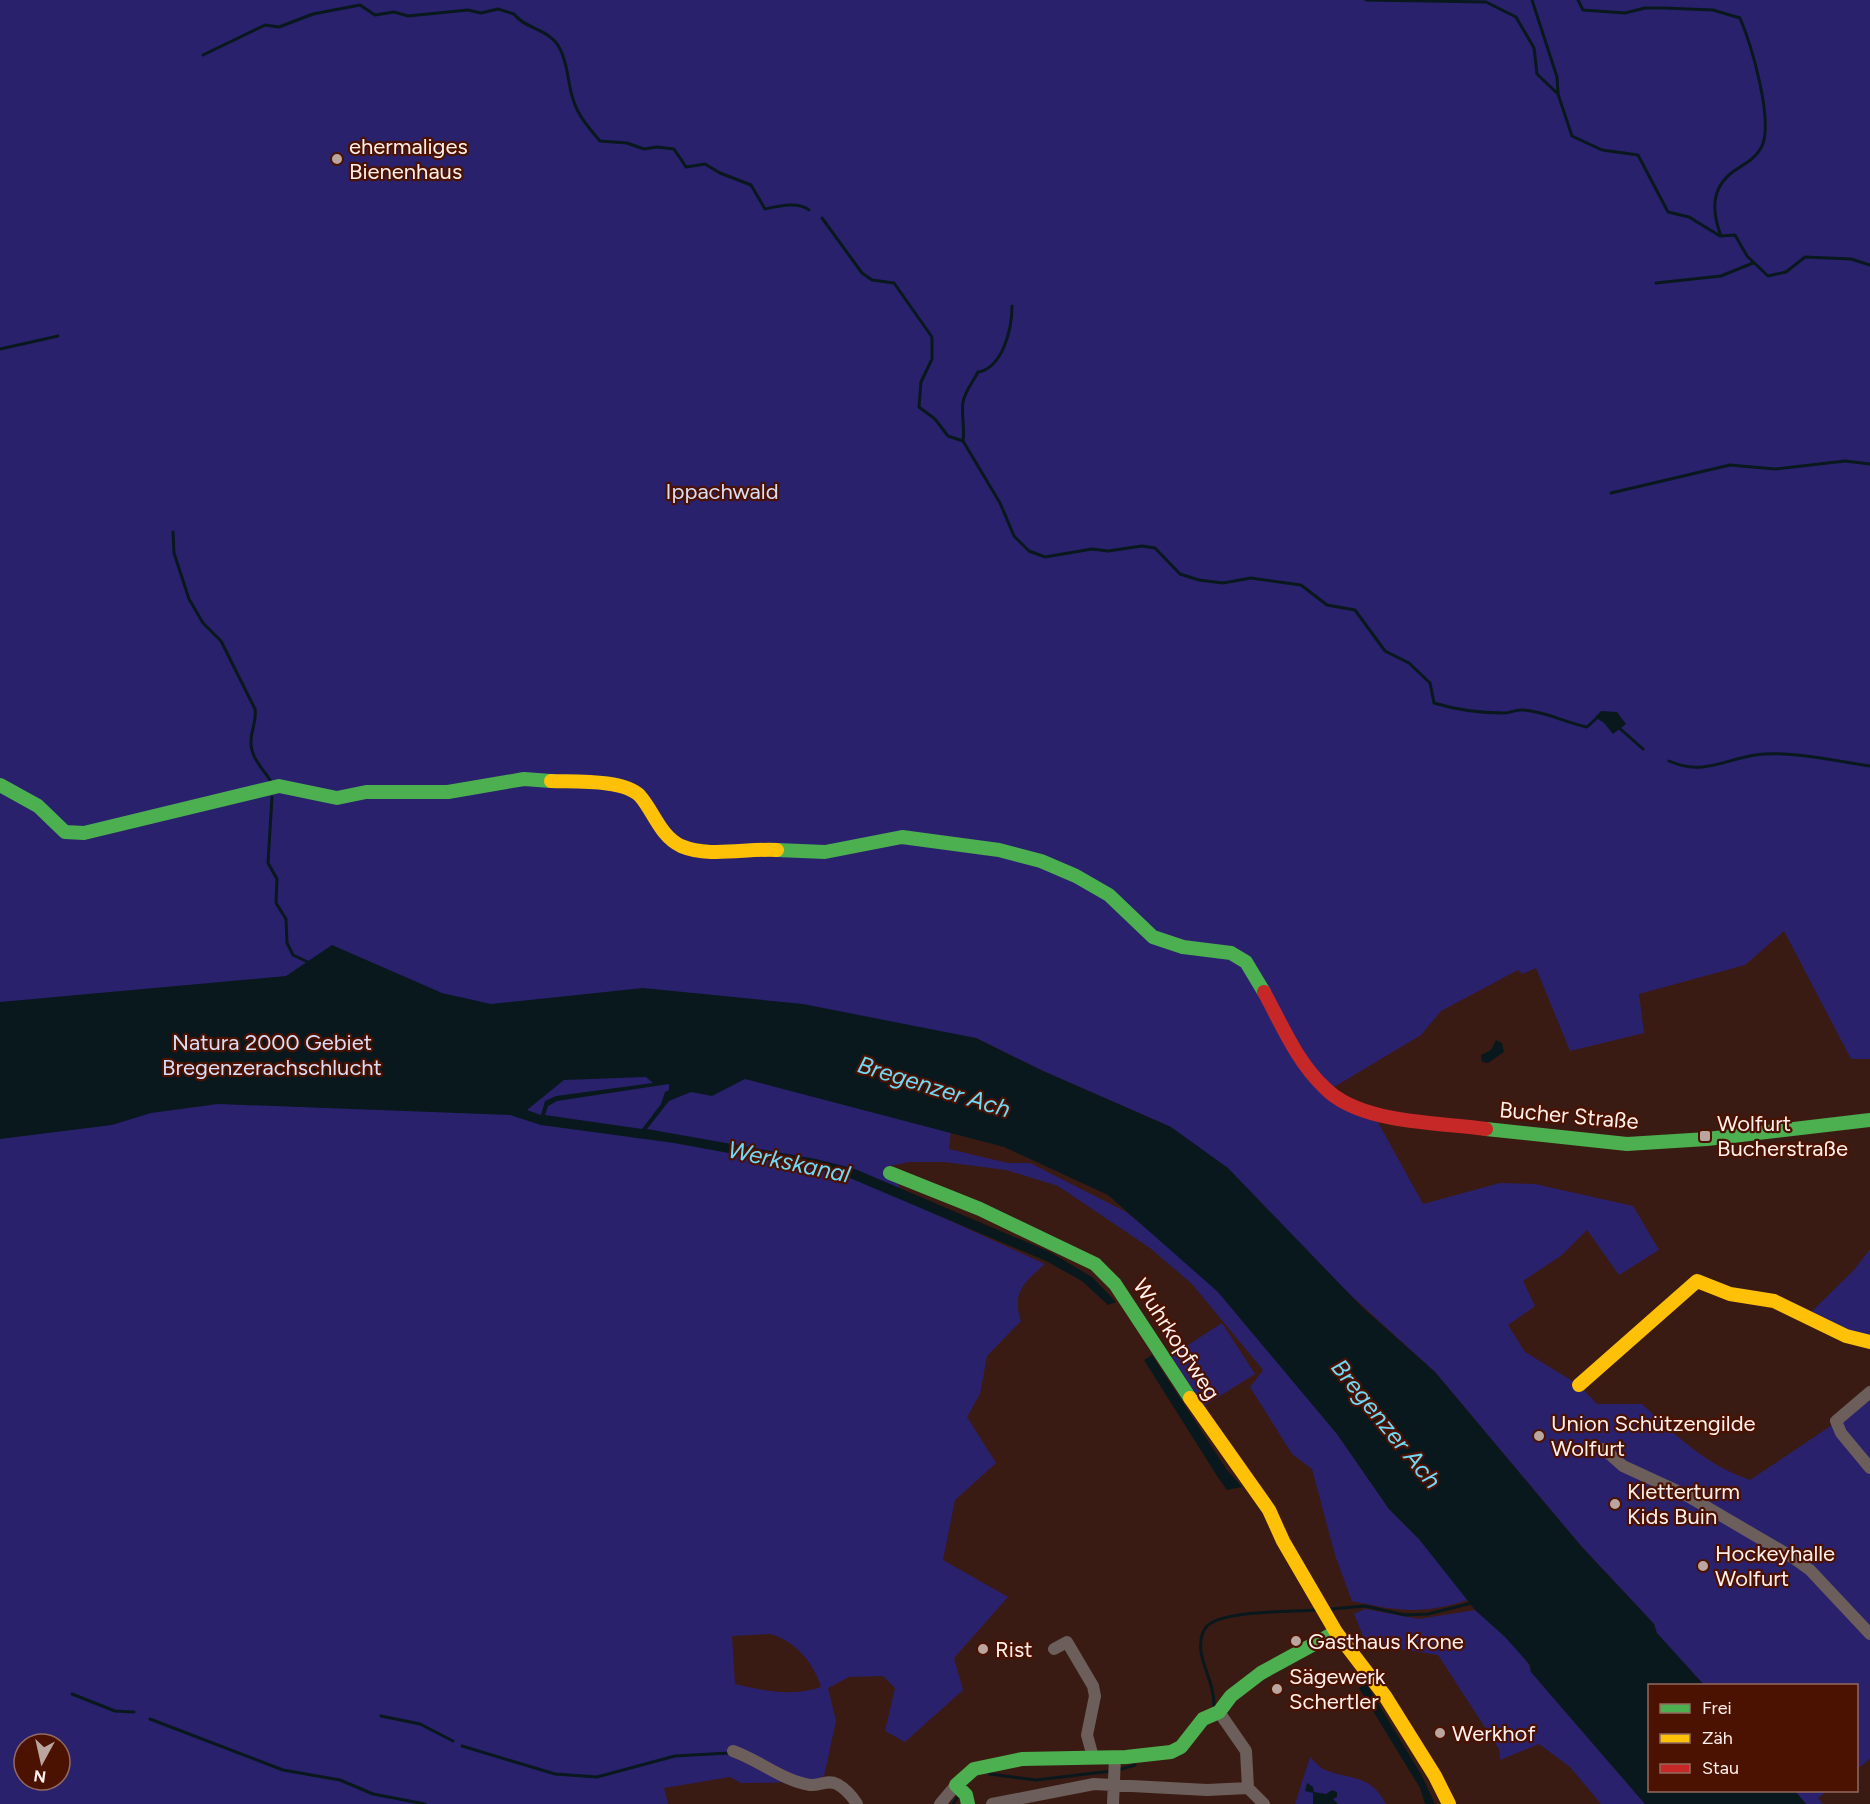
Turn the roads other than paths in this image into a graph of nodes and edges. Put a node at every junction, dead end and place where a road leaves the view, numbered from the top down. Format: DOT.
graph roads {
  1 [pos="0,785"];
  2 [pos="1870,1120"];
  3 [pos="890,1173"];
  4 [pos="1870,1342"];
  5 [pos="1579,1385"];
  6 [pos="1870,1392"];
  7 [pos="1604,1449"];
  8 [pos="1870,1468"];
  9 [pos="1336,1632"];
  10 [pos="1870,1634"];
  11 [pos="1054,1649"];
  12 [pos="1214,1714"];
  13 [pos="733,1751"];
  14 [pos="1093,1757"];
  15 [pos="1115,1759"];
  16 [pos="1115,1781"];
  17 [pos="1248,1788"];
  18 [pos="962,1793"];
  19 [pos="857,1804"];
  20 [pos="940,1804"];
  21 [pos="992,1804"];
  22 [pos="1113,1804"];
  23 [pos="1264,1804"];
  24 [pos="1449,1804"];
  1 -- 2 [label="street, Bucher Straße"];
  3 -- 9 [label="street, Wuhrkopfweg"];
  4 -- 5 [label="street"];
  6 -- 8 [label="street"];
  7 -- 10 [label="street"];
  9 -- 12 [label="street"];
  9 -- 24 [label="street, Wuhrkopfweg"];
  11 -- 14 [label="street"];
  12 -- 15 [label="street"];
  12 -- 17 [label="street"];
  13 -- 19 [label="street"];
  14 -- 15 [label="street"];
  14 -- 18 [label="street"];
  15 -- 16 [label="street"];
  16 -- 17 [label="street"];
  16 -- 21 [label="street"];
  16 -- 22 [label="street"];
  17 -- 23 [label="street"];
  18 -- 20 [label="street"];
}
